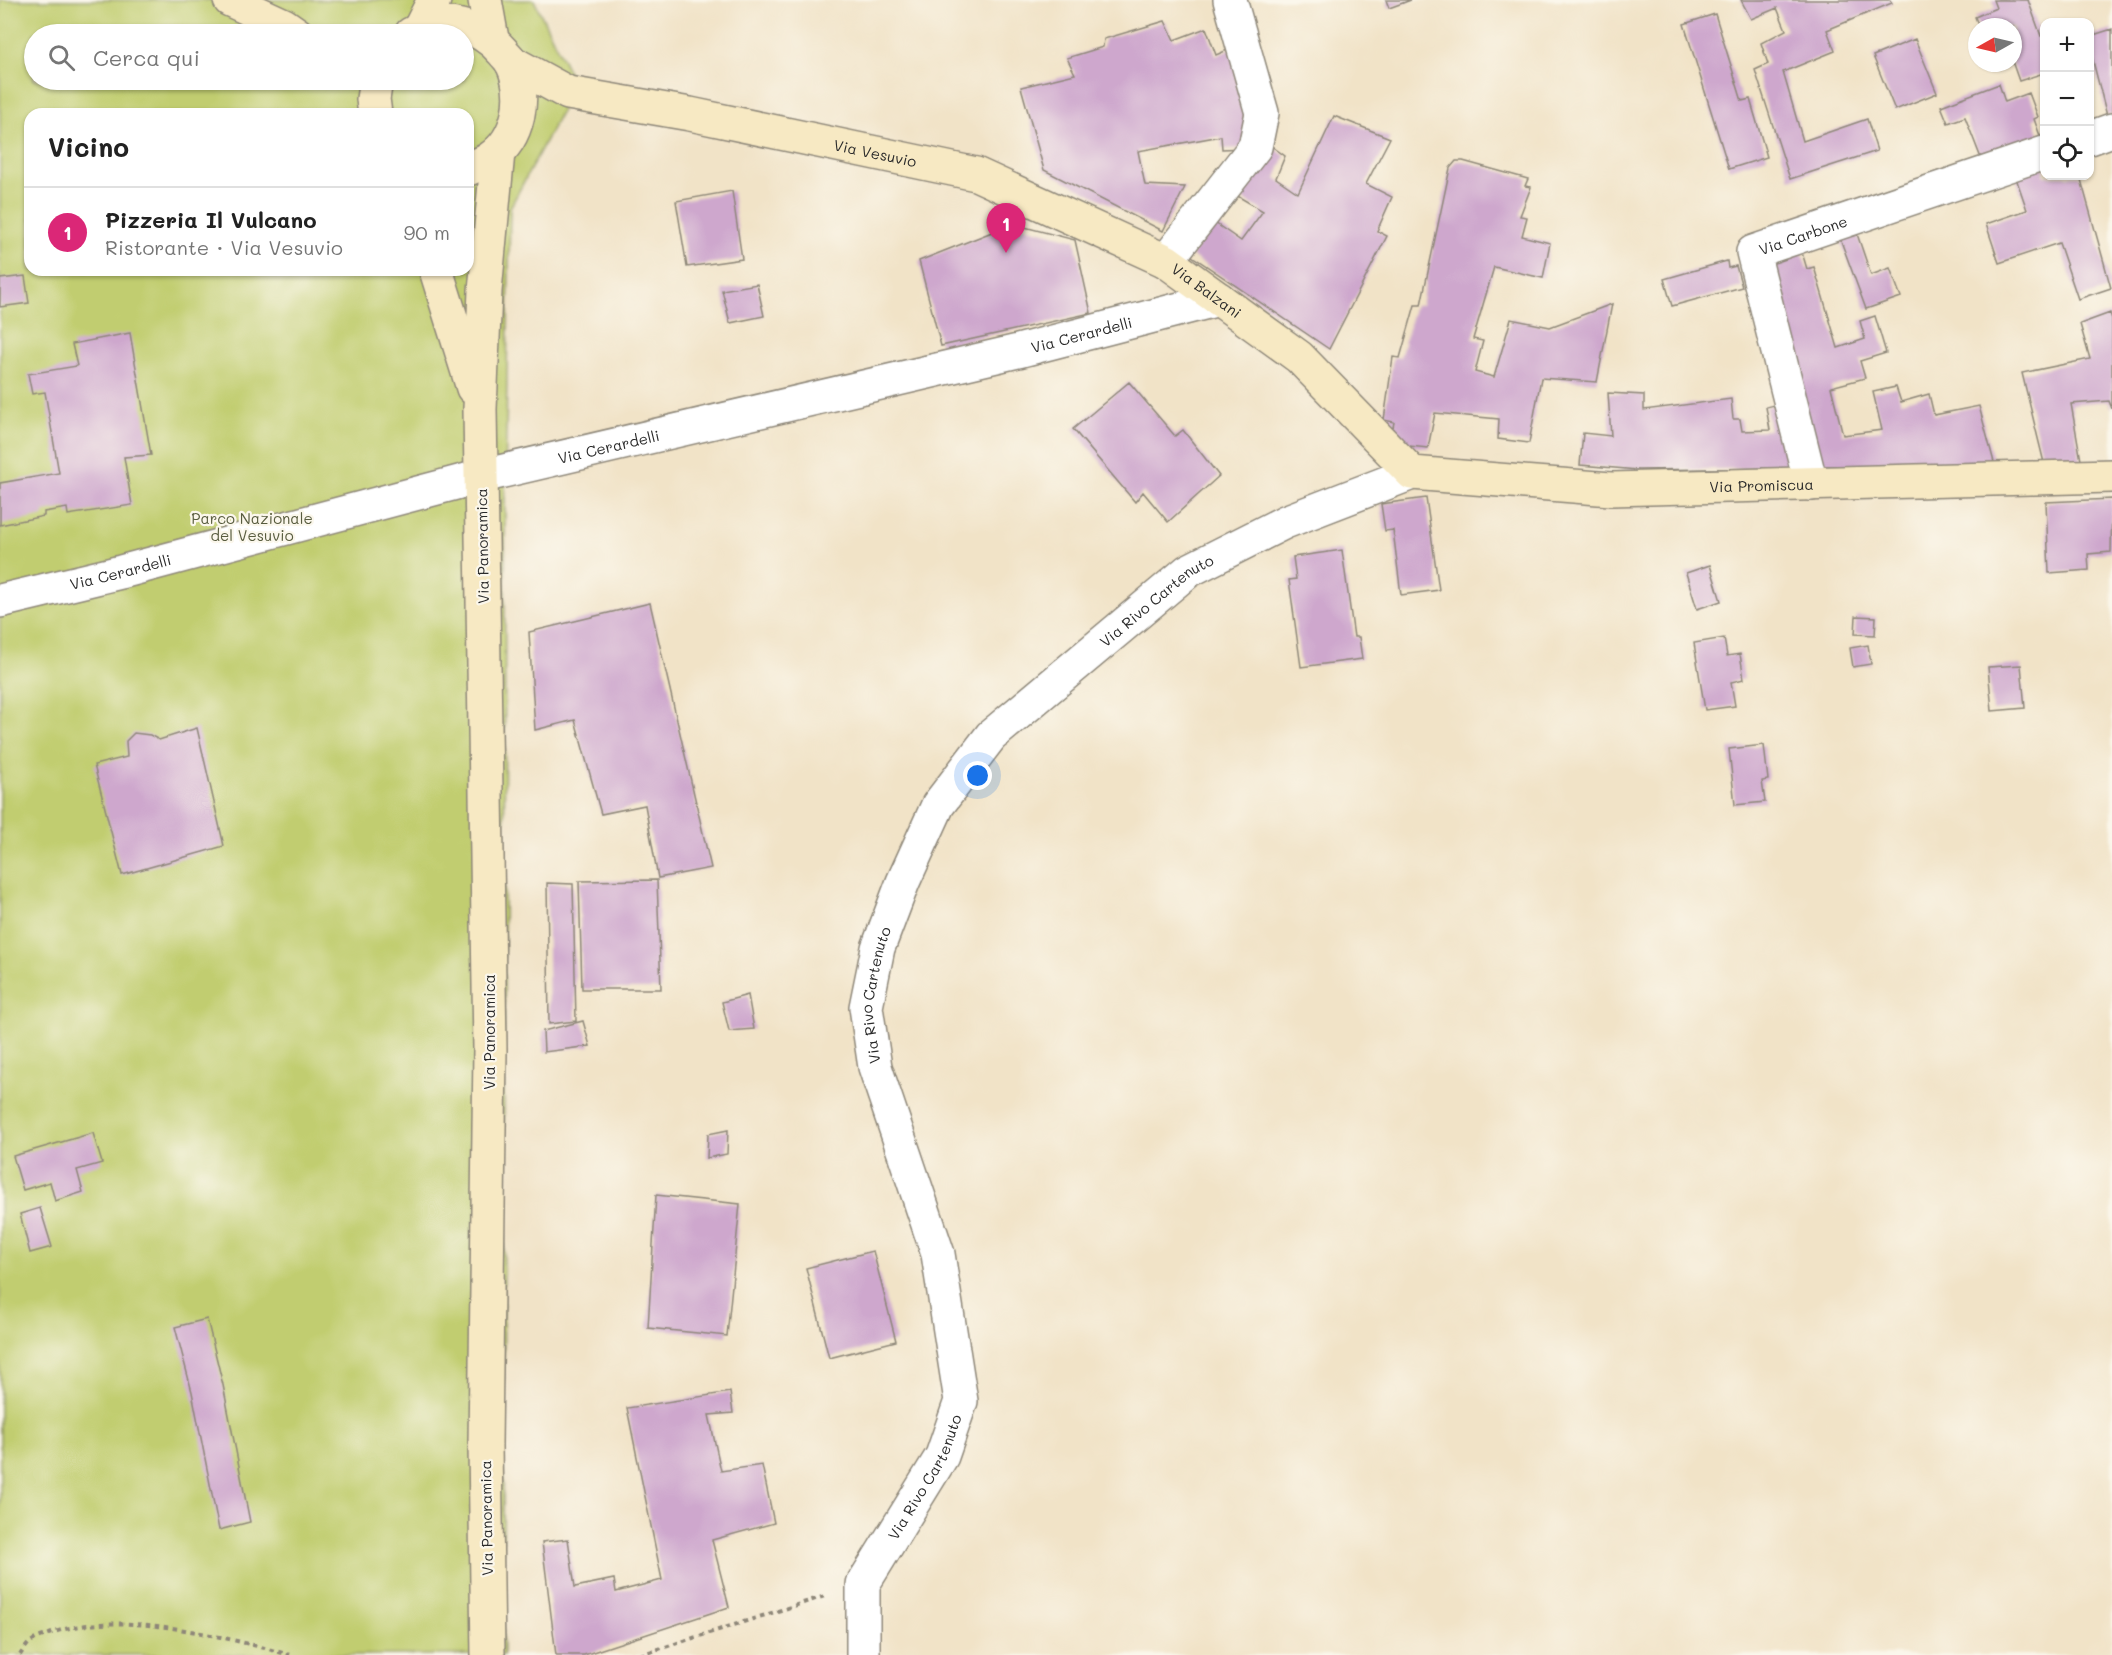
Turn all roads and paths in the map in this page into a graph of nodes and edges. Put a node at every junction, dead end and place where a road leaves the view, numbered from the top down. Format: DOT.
graph roads {
  1 [pos="230,0"];
  2 [pos="435,0"];
  3 [pos="485,0"];
  4 [pos="1230,0"];
  5 [pos="278,24"];
  6 [pos="420,24"];
  7 [pos="474,31"];
  8 [pos="502,51"];
  9 [pos="568,93"];
  10 [pos="519,113"];
  11 [pos="2112,130"];
  12 [pos="2094,137"];
  13 [pos="498,152"];
  14 [pos="2040,154"];
  15 [pos="474,166"];
  16 [pos="1166,261"];
  17 [pos="438,276"];
  18 [pos="1219,299"];
  19 [pos="480,409"];
  20 [pos="1412,473"];
  21 [pos="482,476"];
  22 [pos="2112,476"];
  23 [pos="1811,484"];
  24 [pos="0,601"];
  25 [pos="863,1584"];
  26 [pos="20,1655"];
  27 [pos="290,1655"];
  28 [pos="488,1655"];
  29 [pos="640,1655"];
  30 [pos="863,1655"];
  1 -- 5 [label="street"];
  2 -- 6 [label="street"];
  3 -- 8 [label="street, Via Panoramica"];
  4 -- 16 [label="street, Via Balzani"];
  7 -- 8 [label="street"];
  8 -- 9 [label="street, Via Vesuvio"];
  8 -- 10 [label="street, Via Panoramica"];
  9 -- 10 [label="street"];
  9 -- 16 [label="street, Via Vesuvio"];
  10 -- 13 [label="street, Via Panoramica"];
  11 -- 12 [label="street"];
  13 -- 15 [label="street, Via Panoramica"];
  13 -- 19 [label="street, Via Panoramica"];
  14 -- 23 [label="street, Via Carbone"];
  16 -- 18 [label="street, Via Balzani"];
  17 -- 19 [label="street, Via Panoramica"];
  18 -- 20 [label="street, Via Balzani"];
  18 -- 21 [label="street, Via Cerardelli"];
  19 -- 21 [label="street, Via Panoramica"];
  20 -- 23 [label="street, Via Promiscua"];
  20 -- 25 [label="street, Via Rivo Cartenuto"];
  21 -- 24 [label="street, Via Cerardelli"];
  21 -- 28 [label="street, Via Panoramica"];
  22 -- 23 [label="street, Via Promiscua"];
  25 -- 29 [label="path"];
  25 -- 30 [label="street"];
  26 -- 27 [label="path"];
}
